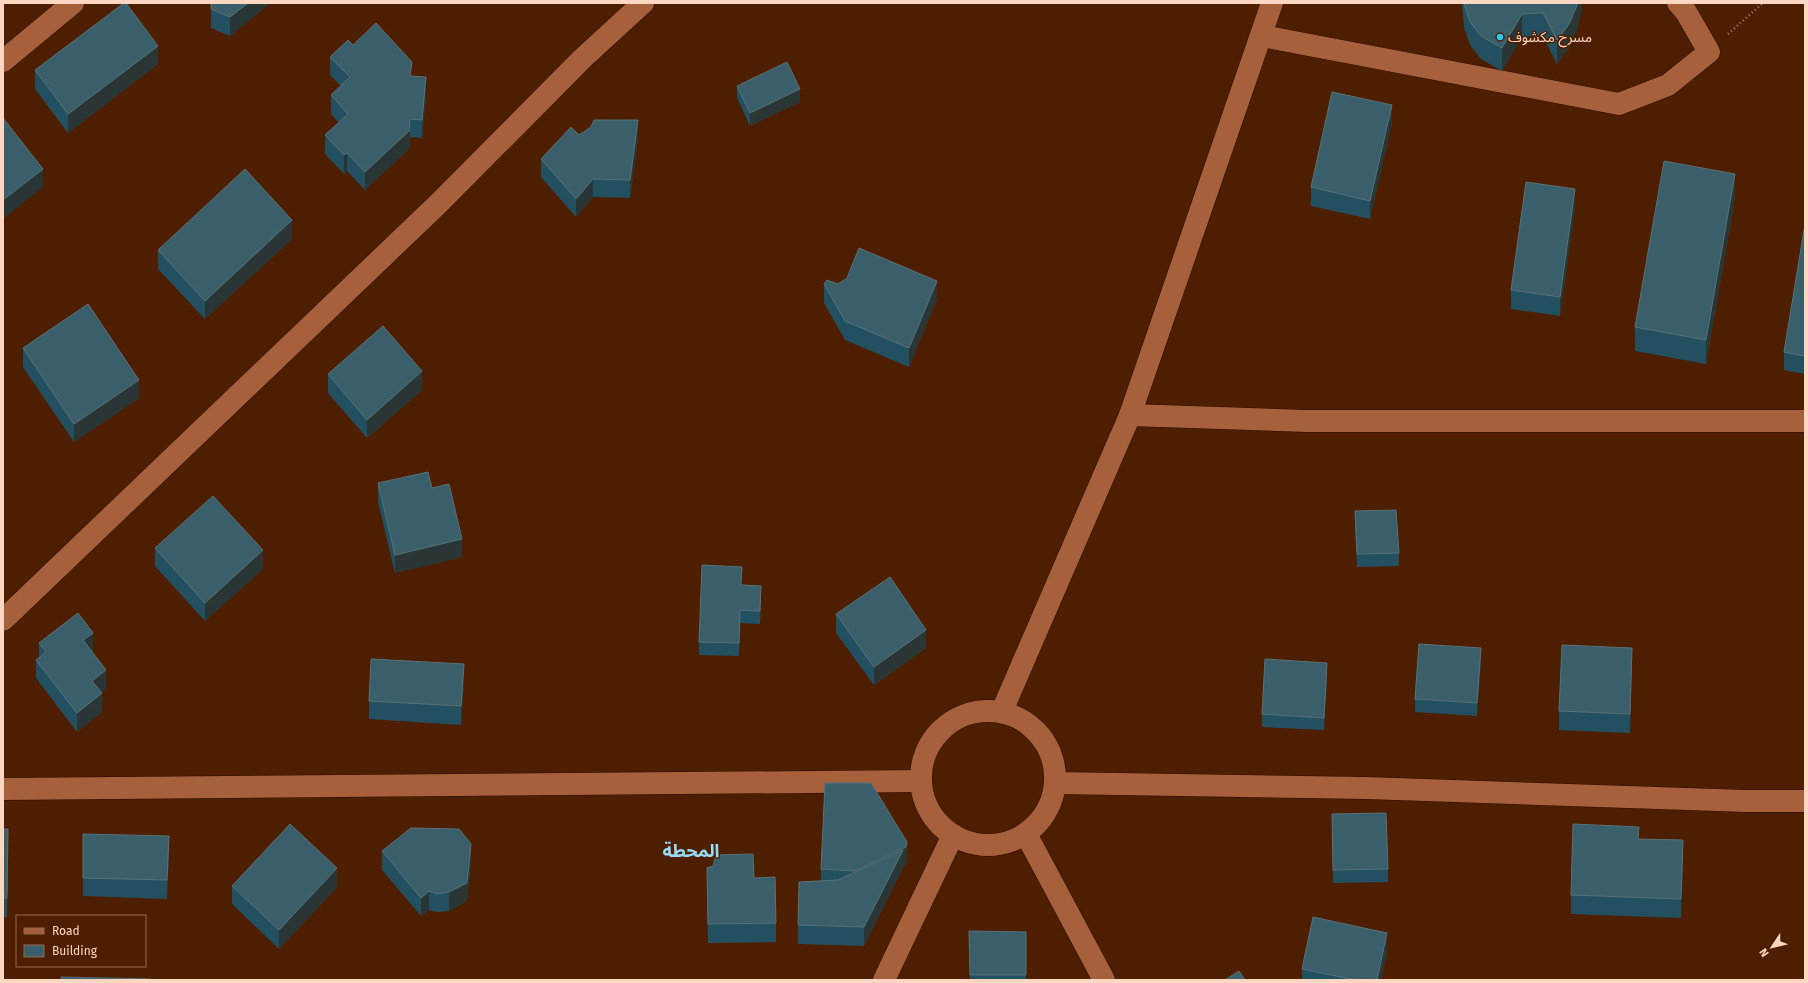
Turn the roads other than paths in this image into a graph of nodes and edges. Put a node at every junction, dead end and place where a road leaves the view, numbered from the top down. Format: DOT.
graph roads {
  1 [pos="73,3"];
  2 [pos="643,3"];
  3 [pos="1272,3"];
  4 [pos="1678,3"];
  5 [pos="1262,36"];
  6 [pos="3,61"];
  7 [pos="1130,415"];
  8 [pos="1805,421"];
  9 [pos="3,620"];
  10 [pos="1002,711"];
  11 [pos="920,781"];
  12 [pos="1056,783"];
  13 [pos="3,789"];
  14 [pos="1805,801"];
  15 [pos="1026,834"];
  16 [pos="952,835"];
  17 [pos="884,980"];
  18 [pos="1104,980"];
  1 -- 6 [label="street"];
  2 -- 9 [label="street"];
  3 -- 5 [label="street"];
  4 -- 5 [label="street"];
  5 -- 7 [label="street"];
  7 -- 8 [label="street"];
  7 -- 10 [label="street"];
  10 -- 11 [label="street"];
  10 -- 12 [label="street"];
  11 -- 13 [label="street"];
  11 -- 16 [label="street"];
  12 -- 14 [label="street"];
  12 -- 15 [label="street"];
  15 -- 16 [label="street"];
  15 -- 18 [label="street"];
  16 -- 17 [label="street"];
}
